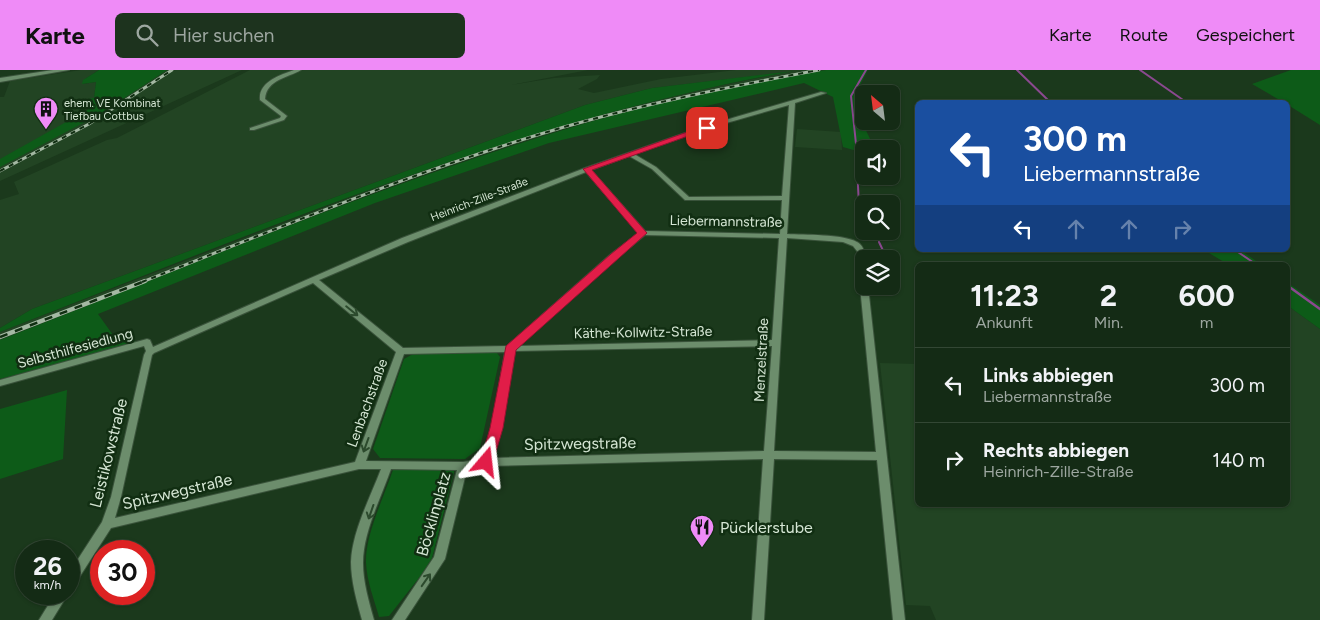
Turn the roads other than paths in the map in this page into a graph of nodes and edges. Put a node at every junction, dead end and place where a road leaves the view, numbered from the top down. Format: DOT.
graph roads {
  1 [pos="66,70"];
  2 [pos="299,70"];
  3 [pos="2,80"];
  4 [pos="824,93"];
  5 [pos="792,102"];
  6 [pos="252,129"];
  7 [pos="629,154"];
  8 [pos="587,169"];
  9 [pos="785,198"];
  10 [pos="643,233"];
  11 [pos="782,236"];
  12 [pos="860,250"];
  13 [pos="314,281"];
  14 [pos="865,295"];
  15 [pos="776,343"];
  16 [pos="510,348"];
  17 [pos="401,350"];
  18 [pos="152,351"];
  19 [pos="0,383"];
  20 [pos="770,455"];
  21 [pos="881,456"];
  22 [pos="486,462"];
  23 [pos="359,465"];
  24 [pos="387,466"];
  25 [pos="463,466"];
  26 [pos="107,524"];
  27 [pos="80,567"];
  28 [pos="55,605"];
  29 [pos="45,620"];
  30 [pos="368,620"];
  31 [pos="398,620"];
  32 [pos="758,620"];
  33 [pos="899,620"];
  1 -- 3 [label="main road"];
  2 -- 6 [label="street"];
  4 -- 5 [label="street, Heinrich-Zille-Straße"];
  5 -- 7 [label="street, Heinrich-Zille-Straße"];
  5 -- 9 [label="street, Menzelstraße"];
  7 -- 8 [label="street, Heinrich-Zille-Straße"];
  7 -- 9 [label="street"];
  8 -- 10 [label="street"];
  8 -- 13 [label="street, Heinrich-Zille-Straße"];
  9 -- 11 [label="street, Menzelstraße"];
  10 -- 11 [label="street, Liebermannstraße"];
  10 -- 16 [label="street"];
  11 -- 12 [label="street, Liebermannstraße"];
  11 -- 15 [label="street, Menzelstraße"];
  13 -- 17 [label="street, Lenbachstraße, one-way"];
  13 -- 18 [label="street, Heinrich-Zille-Straße"];
  14 -- 21 [label="street"];
  15 -- 16 [label="street, Käthe-Kollwitz-Straße"];
  15 -- 20 [label="street, Menzelstraße"];
  16 -- 17 [label="street, Lenbachstraße"];
  16 -- 22 [label="street"];
  17 -- 23 [label="street, Lenbachstraße, one-way"];
  18 -- 19 [label="street, Selbsthilfesiedlung"];
  18 -- 26 [label="street, Leistikowstraße"];
  20 -- 21 [label="street, Spitzwegstraße"];
  20 -- 22 [label="street, Spitzwegstraße"];
  20 -- 32 [label="street, Menzelstraße"];
  21 -- 33 [label="street"];
  22 -- 25 [label="street, Spitzwegstraße"];
  23 -- 24 [label="street, Spitzwegstraße"];
  23 -- 26 [label="street, Spitzwegstraße"];
  24 -- 25 [label="street, Spitzwegstraße"];
  24 -- 30 [label="street, one-way"];
  31 -- 25 [label="street, Böcklinplatz, one-way"];
  26 -- 27 [label="street, Leistikowstraße"];
  28 -- 29 [label="street"];
}
